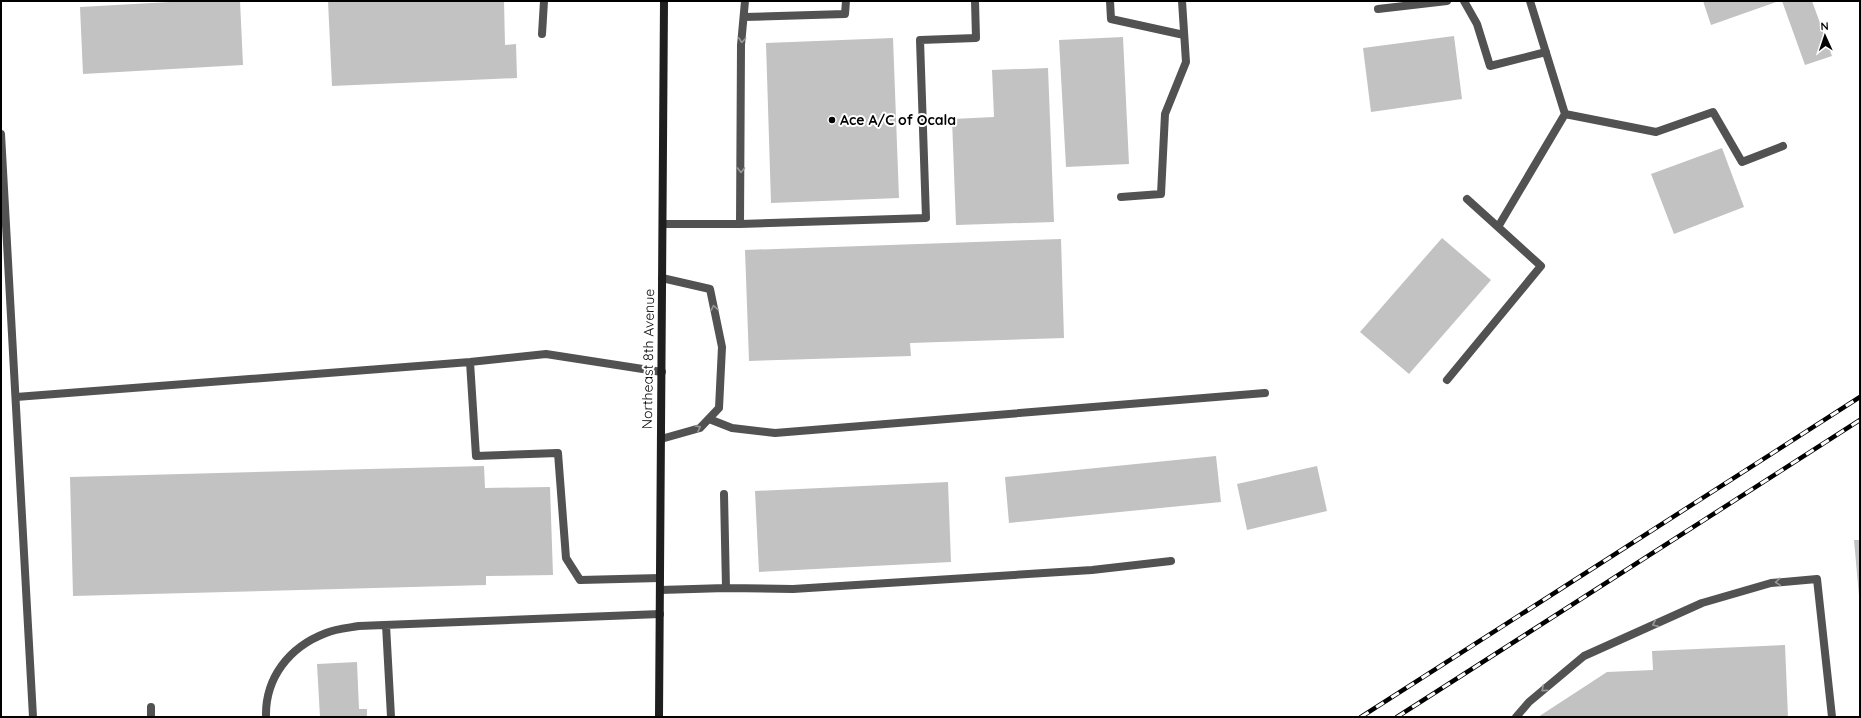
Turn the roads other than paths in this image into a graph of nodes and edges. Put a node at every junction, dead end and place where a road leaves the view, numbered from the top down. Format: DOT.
graph roads {
  1 [pos="544,1"];
  2 [pos="664,1"];
  3 [pos="745,1"];
  4 [pos="846,1"];
  5 [pos="975,1"];
  6 [pos="1110,1"];
  7 [pos="1182,1"];
  8 [pos="1447,1"];
  9 [pos="1464,1"];
  10 [pos="1530,1"];
  11 [pos="1378,9"];
  12 [pos="744,17"];
  13 [pos="542,34"];
  14 [pos="1184,35"];
  15 [pos="1546,52"];
  16 [pos="1565,114"];
  17 [pos="1,134"];
  18 [pos="1783,146"];
  19 [pos="1121,198"];
  20 [pos="1467,199"];
  21 [pos="663,224"];
  22 [pos="740,224"];
  23 [pos="1498,227"];
  24 [pos="4,247"];
  25 [pos="662,278"];
  26 [pos="470,362"];
  27 [pos="662,372"];
  28 [pos="1447,380"];
  29 [pos="1265,393"];
  30 [pos="16,397"];
  31 [pos="709,419"];
  32 [pos="661,439"];
  33 [pos="724,494"];
  34 [pos="1171,561"];
  35 [pos="660,578"];
  36 [pos="726,588"];
  37 [pos="660,590"];
  38 [pos="660,614"];
  39 [pos="386,625"];
  40 [pos="151,707"];
  41 [pos="33,717"];
  42 [pos="151,717"];
  43 [pos="266,717"];
  44 [pos="391,717"];
  45 [pos="659,717"];
  46 [pos="1516,717"];
  47 [pos="1832,717"];
  1 -- 13 [label="street"];
  2 -- 21 [label="main road, Northeast 8th Avenue"];
  3 -- 12 [label="street"];
  4 -- 12 [label="street"];
  5 -- 22 [label="street"];
  6 -- 14 [label="street"];
  7 -- 14 [label="street"];
  8 -- 11 [label="street"];
  9 -- 15 [label="street"];
  10 -- 15 [label="street"];
  12 -- 22 [label="street, one-way"];
  14 -- 19 [label="street"];
  15 -- 16 [label="street"];
  16 -- 18 [label="street"];
  16 -- 23 [label="street"];
  17 -- 24 [label="street"];
  20 -- 23 [label="street"];
  21 -- 22 [label="street"];
  21 -- 25 [label="main road, Northeast 8th Avenue"];
  23 -- 28 [label="street"];
  24 -- 30 [label="street"];
  25 -- 27 [label="main road, Northeast 8th Avenue"];
  31 -- 25 [label="street, one-way"];
  26 -- 27 [label="street"];
  26 -- 30 [label="street"];
  26 -- 35 [label="street"];
  27 -- 32 [label="main road, Northeast 8th Avenue"];
  29 -- 31 [label="street"];
  30 -- 41 [label="street"];
  32 -- 31 [label="street, one-way"];
  32 -- 35 [label="main road, Northeast 8th Avenue"];
  33 -- 36 [label="street"];
  34 -- 36 [label="street"];
  35 -- 37 [label="main road, Northeast 8th Avenue"];
  36 -- 37 [label="street"];
  37 -- 38 [label="main road, Northeast 8th Avenue"];
  38 -- 39 [label="street"];
  38 -- 45 [label="main road, Northeast 8th Avenue"];
  39 -- 43 [label="street"];
  39 -- 44 [label="street"];
  40 -- 42 [label="street"];
  47 -- 46 [label="street, one-way"];
}
